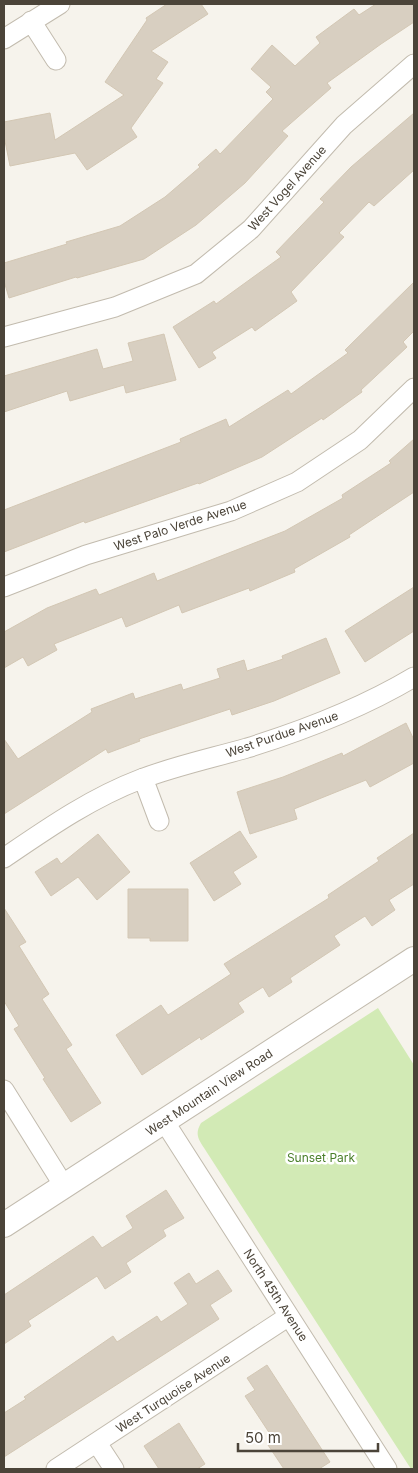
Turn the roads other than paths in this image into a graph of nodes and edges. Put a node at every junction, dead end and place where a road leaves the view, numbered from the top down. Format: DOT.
graph roads {
  1 [pos="60,4"];
  2 [pos="31,21"];
  3 [pos="4,39"];
  4 [pos="56,60"];
  5 [pos="414,64"];
  6 [pos="4,337"];
  7 [pos="414,388"];
  8 [pos="4,587"];
  9 [pos="414,677"];
  10 [pos="143,778"];
  11 [pos="159,821"];
  12 [pos="4,858"];
  13 [pos="414,959"];
  14 [pos="4,1090"];
  15 [pos="164,1120"];
  16 [pos="64,1186"];
  17 [pos="4,1225"];
  18 [pos="289,1316"];
  19 [pos="97,1443"];
  20 [pos="56,1469"];
  21 [pos="114,1469"];
  22 [pos="387,1469"];
  1 -- 2 [label="street"];
  2 -- 3 [label="street"];
  2 -- 4 [label="street"];
  5 -- 6 [label="street, West Vogel Avenue"];
  7 -- 8 [label="street, West Palo Verde Avenue"];
  9 -- 10 [label="street, West Purdue Avenue"];
  10 -- 11 [label="street"];
  10 -- 12 [label="street, West Purdue Avenue"];
  13 -- 15 [label="street, West Mountain View Road"];
  14 -- 16 [label="street"];
  15 -- 16 [label="street, West Mountain View Road"];
  15 -- 18 [label="street, North 45th Avenue"];
  16 -- 17 [label="street, West Mountain View Road"];
  18 -- 19 [label="street, West Turquoise Avenue"];
  18 -- 22 [label="street, North 45th Avenue"];
  19 -- 20 [label="street, West Turquoise Avenue"];
  19 -- 21 [label="street"];
}
